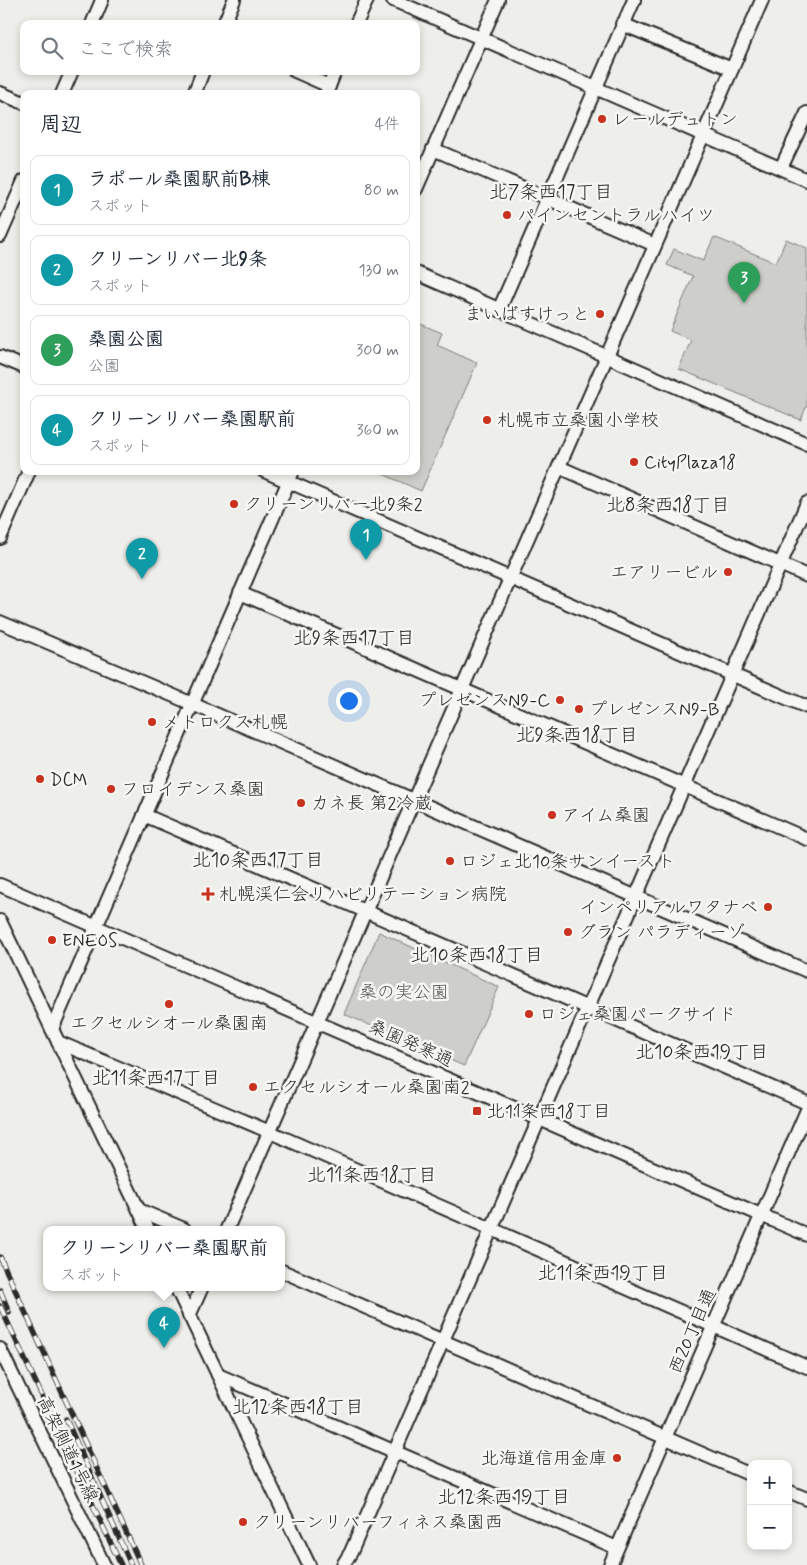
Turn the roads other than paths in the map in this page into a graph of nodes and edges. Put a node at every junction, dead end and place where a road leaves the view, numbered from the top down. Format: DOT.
graph roads {
  1 [pos="102,0"];
  2 [pos="234,0"];
  3 [pos="367,0"];
  4 [pos="393,0"];
  5 [pos="498,0"];
  6 [pos="634,0"];
  7 [pos="762,0"];
  8 [pos="94,20"];
  9 [pos="226,20"];
  10 [pos="358,20"];
  11 [pos="622,24"];
  12 [pos="481,39"];
  13 [pos="732,69"];
  14 [pos="70,75"];
  15 [pos="201,75"];
  16 [pos="302,75"];
  17 [pos="334,75"];
  18 [pos="595,88"];
  19 [pos="64,90"];
  20 [pos="196,90"];
  21 [pos="327,90"];
  22 [pos="0,93"];
  23 [pos="20,101"];
  24 [pos="807,113"];
  25 [pos="703,135"];
  26 [pos="434,149"];
  27 [pos="781,168"];
  28 [pos="420,180"];
  29 [pos="807,180"];
  30 [pos="20,190"];
  31 [pos="547,199"];
  32 [pos="0,236"];
  33 [pos="655,245"];
  34 [pos="420,276"];
  35 [pos="499,310"];
  36 [pos="606,356"];
  37 [pos="0,357"];
  38 [pos="20,365"];
  39 [pos="807,444"];
  40 [pos="559,467"];
  41 [pos="27,475"];
  42 [pos="291,477"];
  43 [pos="807,504"];
  44 [pos="0,538"];
  45 [pos="781,564"];
  46 [pos="807,576"];
  47 [pos="510,578"];
  48 [pos="240,593"];
  49 [pos="0,622"];
  50 [pos="732,675"];
  51 [pos="462,689"];
  52 [pos="192,704"];
  53 [pos="807,707"];
  54 [pos="684,785"];
  55 [pos="414,800"];
  56 [pos="144,815"];
  57 [pos="807,839"];
  58 [pos="0,885"];
  59 [pos="636,897"];
  60 [pos="366,911"];
  61 [pos="0,921"];
  62 [pos="96,926"];
  63 [pos="807,971"];
  64 [pos="588,1008"];
  65 [pos="318,1022"];
  66 [pos="52,1029"];
  67 [pos="58,1042"];
  68 [pos="807,1103"];
  69 [pos="807,1110"];
  70 [pos="540,1119"];
  71 [pos="270,1132"];
  72 [pos="139,1210"];
  73 [pos="762,1215"];
  74 [pos="147,1226"];
  75 [pos="177,1226"];
  76 [pos="228,1226"];
  77 [pos="491,1230"];
  78 [pos="807,1235"];
  79 [pos="285,1272"];
  80 [pos="178,1291"];
  81 [pos="200,1291"];
  82 [pos="190,1316"];
  83 [pos="713,1326"];
  84 [pos="444,1341"];
  85 [pos="0,1349"];
  86 [pos="807,1367"];
  87 [pos="218,1374"];
  88 [pos="665,1437"];
  89 [pos="395,1451"];
  90 [pos="747,1472"];
  91 [pos="792,1493"];
  92 [pos="807,1499"];
  93 [pos="617,1548"];
  94 [pos="347,1564"];
  95 [pos="104,1565"];
  96 [pos="309,1565"];
  97 [pos="610,1565"];
  1 -- 8 [label="street"];
  2 -- 9 [label="street"];
  3 -- 10 [label="street"];
  4 -- 12 [label="street"];
  5 -- 12 [label="street"];
  6 -- 11 [label="street"];
  7 -- 13 [label="street"];
  11 -- 13 [label="street"];
  11 -- 18 [label="street"];
  12 -- 18 [label="street"];
  12 -- 26 [label="street"];
  13 -- 25 [label="street"];
  14 -- 19 [label="street"];
  15 -- 20 [label="street"];
  16 -- 21 [label="street"];
  17 -- 21 [label="street"];
  18 -- 25 [label="street"];
  18 -- 31 [label="street"];
  22 -- 23 [label="street"];
  24 -- 27 [label="street"];
  25 -- 27 [label="street"];
  25 -- 33 [label="street"];
  26 -- 28 [label="street"];
  26 -- 31 [label="street"];
  27 -- 29 [label="street"];
  30 -- 32 [label="street"];
  31 -- 33 [label="street"];
  31 -- 35 [label="street"];
  33 -- 36 [label="street"];
  34 -- 35 [label="street"];
  35 -- 36 [label="street"];
  36 -- 39 [label="street"];
  36 -- 40 [label="street"];
  37 -- 38 [label="street"];
  40 -- 45 [label="street"];
  40 -- 47 [label="street"];
  41 -- 44 [label="street"];
  42 -- 47 [label="street"];
  42 -- 48 [label="street"];
  43 -- 45 [label="street"];
  45 -- 46 [label="street"];
  45 -- 50 [label="street"];
  47 -- 50 [label="street"];
  47 -- 51 [label="street"];
  48 -- 51 [label="street"];
  48 -- 52 [label="street"];
  49 -- 52 [label="street"];
  50 -- 53 [label="street"];
  50 -- 54 [label="street"];
  51 -- 54 [label="street"];
  51 -- 55 [label="street"];
  52 -- 55 [label="street"];
  52 -- 56 [label="street"];
  54 -- 57 [label="street"];
  54 -- 59 [label="street"];
  55 -- 59 [label="street"];
  55 -- 60 [label="street"];
  56 -- 60 [label="street"];
  56 -- 62 [label="street"];
  58 -- 62 [label="street, 桑園発寒通"];
  59 -- 63 [label="street"];
  59 -- 64 [label="street"];
  60 -- 64 [label="street"];
  60 -- 65 [label="street"];
  61 -- 66 [label="street"];
  62 -- 65 [label="street, 桑園発寒通"];
  62 -- 66 [label="street"];
  64 -- 68 [label="street"];
  64 -- 70 [label="street"];
  65 -- 70 [label="street, 桑園発寒通"];
  65 -- 71 [label="street"];
  66 -- 67 [label="street"];
  67 -- 71 [label="street"];
  67 -- 72 [label="street"];
  69 -- 73 [label="street, 西20丁目通"];
  70 -- 73 [label="street, 桑園発寒通"];
  70 -- 77 [label="street"];
  71 -- 76 [label="street"];
  71 -- 77 [label="street"];
  72 -- 74 [label="street"];
  72 -- 75 [label="street"];
  73 -- 78 [label="street, 桑園発寒通"];
  73 -- 83 [label="street, 西20丁目通"];
  77 -- 83 [label="street"];
  77 -- 84 [label="street"];
  79 -- 84 [label="street"];
  80 -- 82 [label="street"];
  81 -- 82 [label="street"];
  82 -- 87 [label="street"];
  83 -- 86 [label="street"];
  83 -- 88 [label="street, 西20丁目通"];
  84 -- 88 [label="street"];
  84 -- 89 [label="street"];
  85 -- 95 [label="street, 高架側道1号線"];
  87 -- 89 [label="street"];
  87 -- 96 [label="street"];
  88 -- 90 [label="street"];
  88 -- 93 [label="street, 西20丁目通"];
  89 -- 93 [label="street"];
  89 -- 94 [label="street"];
  91 -- 92 [label="street"];
  93 -- 97 [label="street, 西20丁目通"];
}
